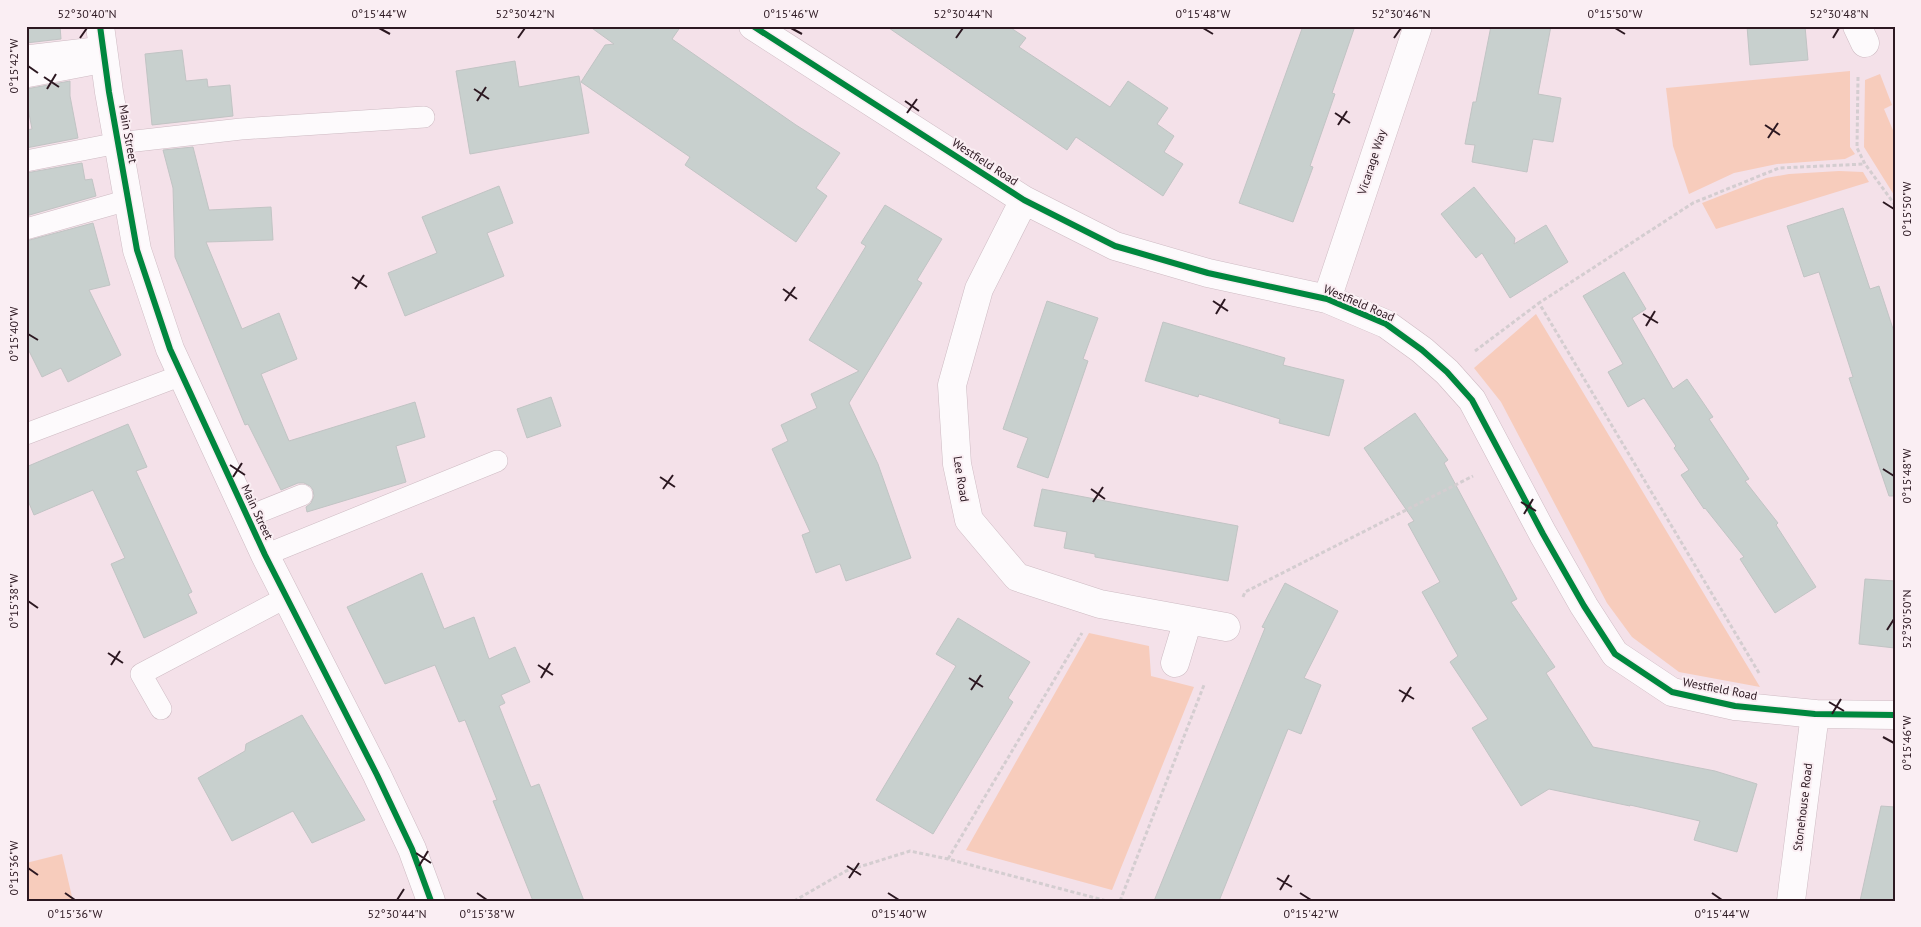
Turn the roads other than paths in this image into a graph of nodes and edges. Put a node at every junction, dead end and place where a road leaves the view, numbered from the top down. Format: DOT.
graph roads {
  1 [pos="753,26"];
  2 [pos="1418,26"];
  3 [pos="103,45"];
  4 [pos="26,56"];
  5 [pos="26,77"];
  6 [pos="424,117"];
  7 [pos="118,143"];
  8 [pos="26,161"];
  9 [pos="128,200"];
  10 [pos="1024,200"];
  11 [pos="26,229"];
  12 [pos="1327,298"];
  13 [pos="182,375"];
  14 [pos="26,434"];
  15 [pos="497,461"];
  16 [pos="302,495"];
  17 [pos="247,517"];
  18 [pos="265,555"];
  19 [pos="287,597"];
  20 [pos="1188,620"];
  21 [pos="1226,627"];
  22 [pos="1175,663"];
  23 [pos="161,709"];
  24 [pos="1815,714"];
  25 [pos="1895,715"];
  26 [pos="431,901"];
  27 [pos="1791,901"];
  1 -- 10 [label="street, Westfield Road"];
  2 -- 12 [label="street, Vicarage Way"];
  3 -- 4 [label="lane"];
  3 -- 5 [label="lane"];
  3 -- 7 [label="street, Main Street"];
  6 -- 7 [label="lane"];
  7 -- 8 [label="lane"];
  7 -- 9 [label="street, Main Street"];
  9 -- 11 [label="lane"];
  9 -- 13 [label="street, Main Street"];
  10 -- 12 [label="street, Westfield Road"];
  10 -- 20 [label="street, Lee Road"];
  12 -- 24 [label="street, Westfield Road"];
  13 -- 14 [label="lane"];
  13 -- 17 [label="street, Main Street"];
  15 -- 18 [label="lane"];
  16 -- 17 [label="lane"];
  17 -- 18 [label="street, Main Street"];
  18 -- 19 [label="street, Main Street"];
  19 -- 23 [label="lane"];
  19 -- 26 [label="street, Main Street"];
  20 -- 21 [label="street, Lee Road"];
  20 -- 22 [label="street"];
  24 -- 25 [label="street, Westfield Road"];
  24 -- 27 [label="street, Stonehouse Road"];
}
